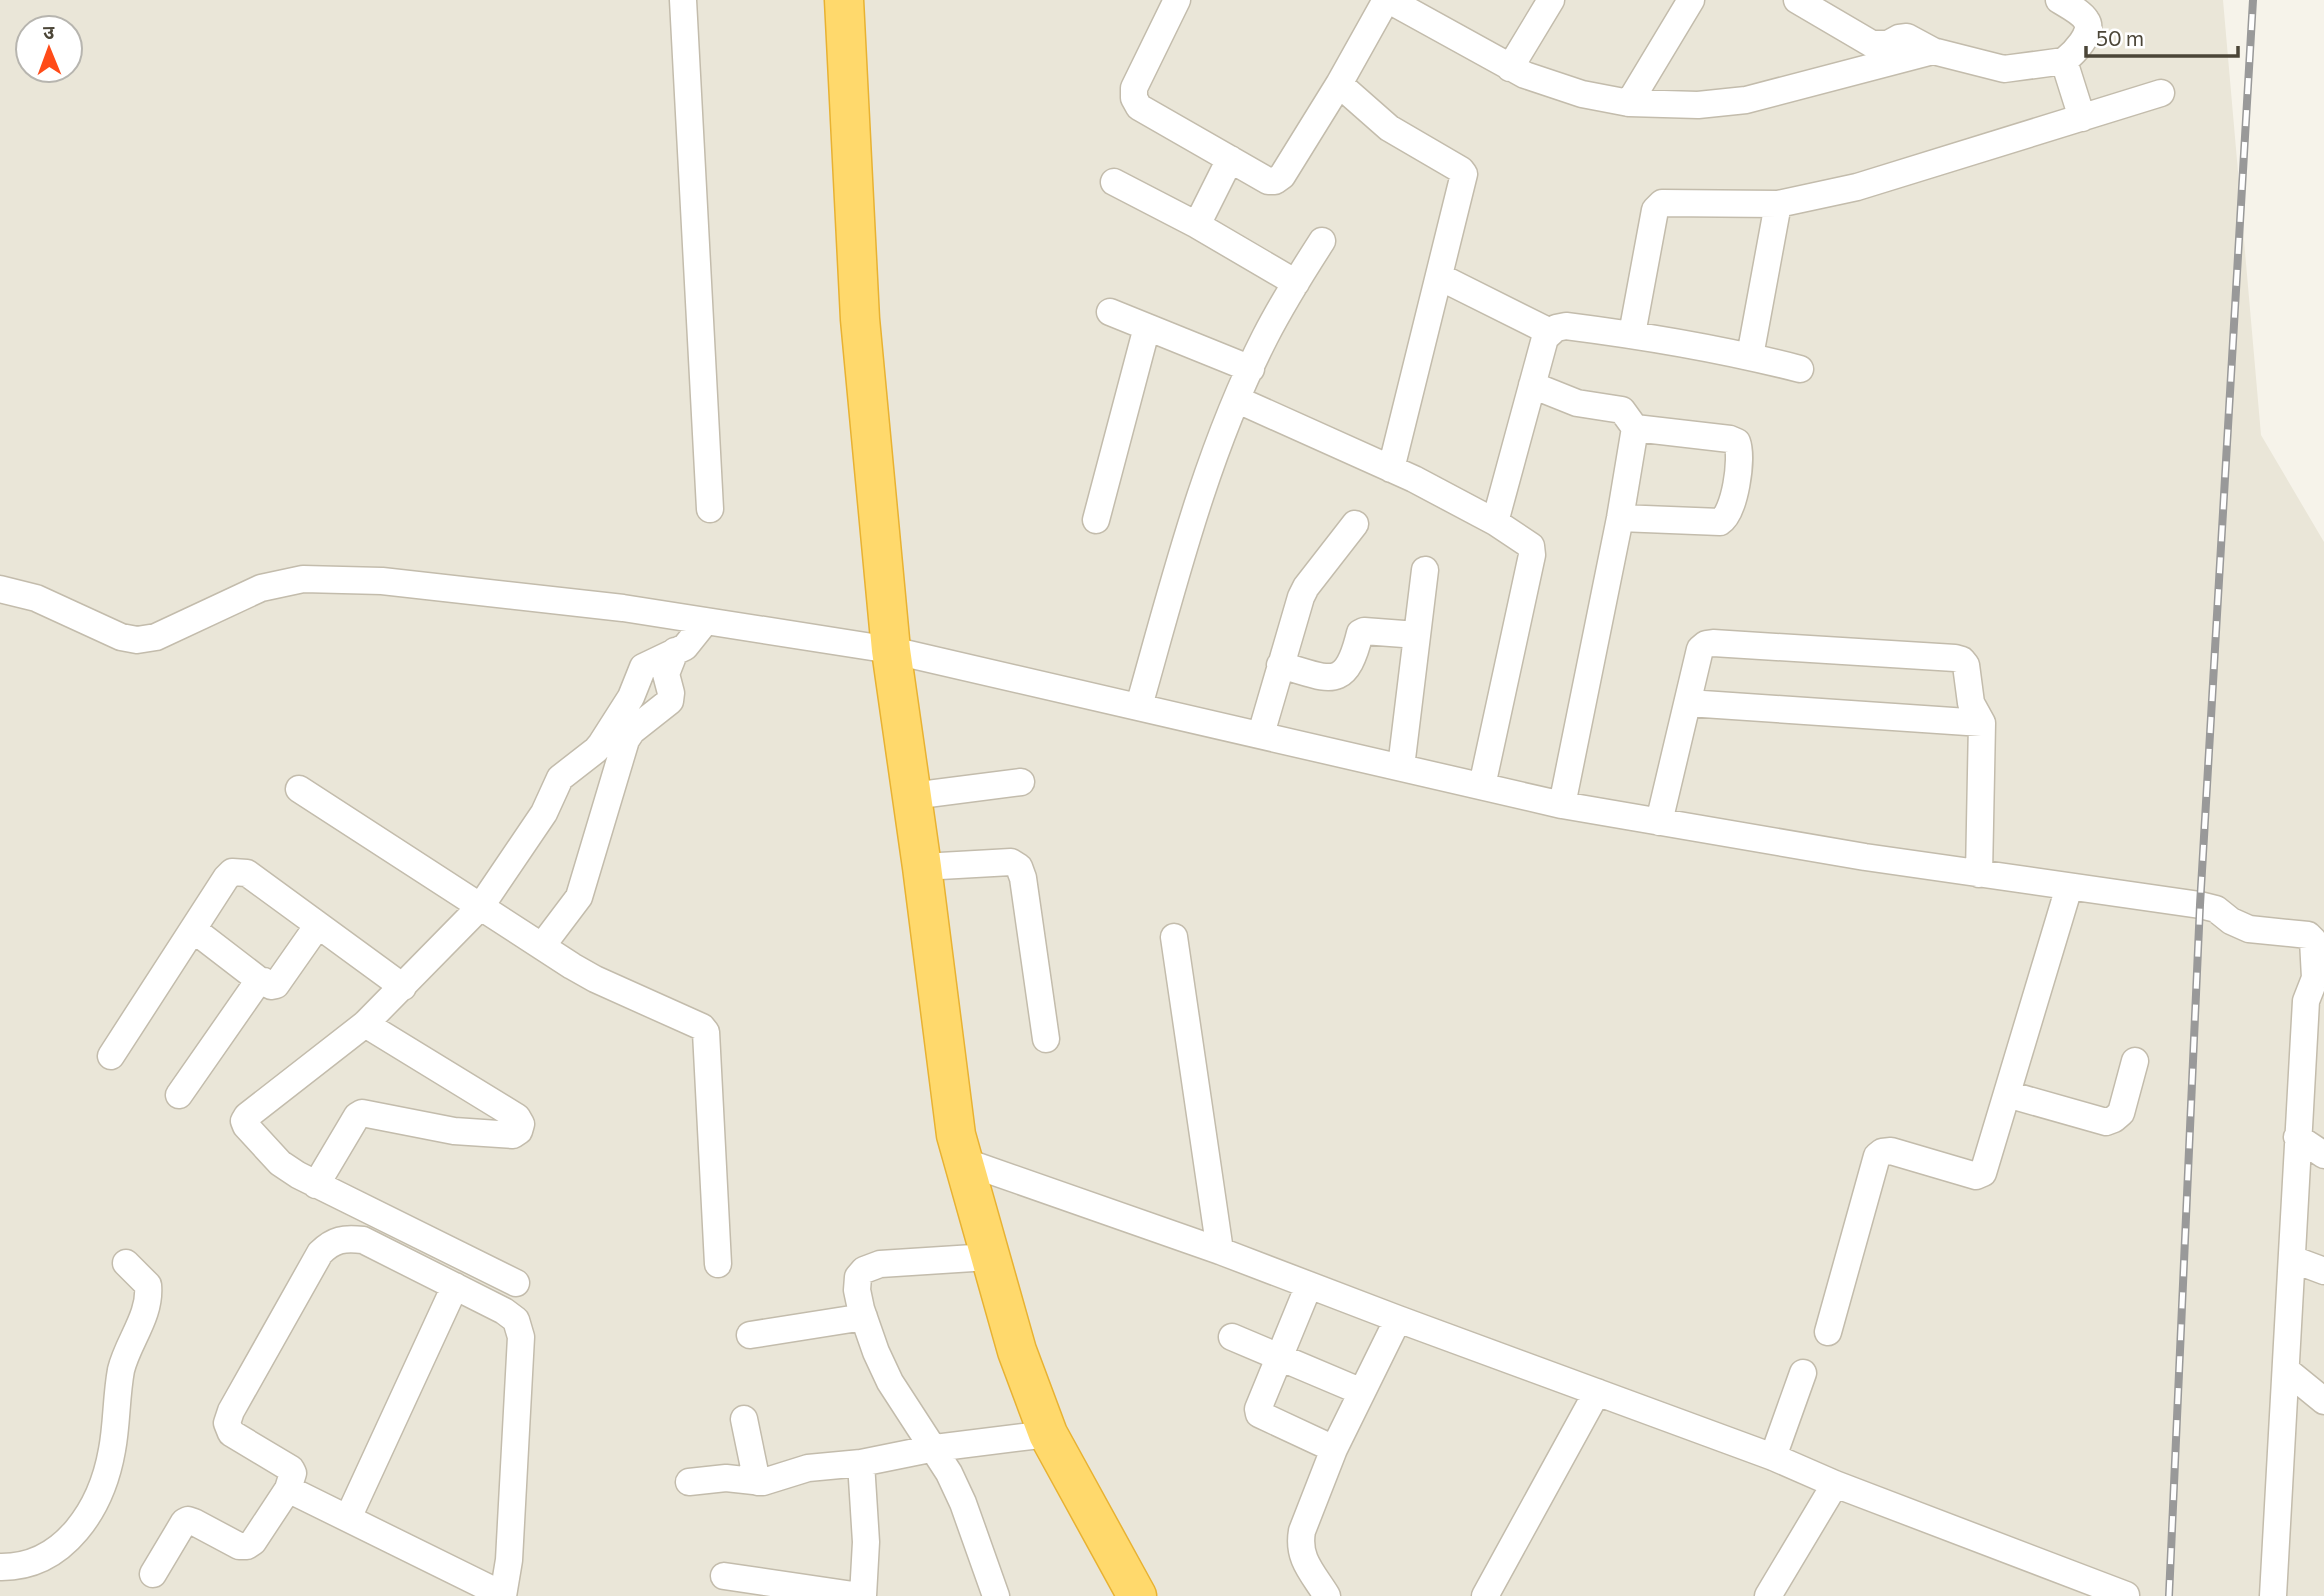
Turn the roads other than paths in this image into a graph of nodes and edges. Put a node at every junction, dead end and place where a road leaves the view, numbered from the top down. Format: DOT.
graph roads {
  1 [pos="683,0"];
  2 [pos="844,0"];
  3 [pos="1177,0"];
  4 [pos="1388,0"];
  5 [pos="1551,0"];
  6 [pos="1691,0"];
  7 [pos="2059,0"];
  8 [pos="1813,4"];
  9 [pos="1933,51"];
  10 [pos="2064,61"];
  11 [pos="1510,68"];
  12 [pos="1339,84"];
  13 [pos="2161,93"];
  14 [pos="1629,103"];
  15 [pos="2082,118"];
  16 [pos="1230,159"];
  17 [pos="1114,182"];
  18 [pos="1778,204"];
  19 [pos="1197,225"];
  20 [pos="1322,241"];
  21 [pos="1440,277"];
  22 [pos="1296,283"];
  23 [pos="1110,312"];
  24 [pos="1147,327"];
  25 [pos="1550,332"];
  26 [pos="1632,334"];
  27 [pos="1750,356"];
  28 [pos="1251,369"];
  29 [pos="1801,369"];
  30 [pos="1532,385"];
  31 [pos="1238,400"];
  32 [pos="1635,428"];
  33 [pos="1391,469"];
  34 [pos="710,509"];
  35 [pos="1620,518"];
  36 [pos="1096,520"];
  37 [pos="1495,522"];
  38 [pos="1355,524"];
  39 [pos="1425,570"];
  40 [pos="0,589"];
  41 [pos="705,622"];
  42 [pos="1417,635"];
  43 [pos="891,650"];
  44 [pos="676,651"];
  45 [pos="1280,665"];
  46 [pos="1688,703"];
  47 [pos="1139,706"];
  48 [pos="1982,723"];
  49 [pos="1261,734"];
  50 [pos="1401,767"];
  51 [pos="1021,782"];
  52 [pos="1482,786"];
  53 [pos="299,789"];
  54 [pos="912,796"];
  55 [pos="1562,805"];
  56 [pos="1659,821"];
  57 [pos="922,867"];
  58 [pos="1979,874"];
  59 [pos="2069,887"];
  60 [pos="481,906"];
  61 [pos="318,925"];
  62 [pos="194,930"];
  63 [pos="1174,937"];
  64 [pos="542,946"];
  65 [pos="2319,972"];
  66 [pos="259,981"];
  67 [pos="402,987"];
  68 [pos="365,1024"];
  69 [pos="2314,1038"];
  70 [pos="1046,1039"];
  71 [pos="111,1056"];
  72 [pos="2135,1061"];
  73 [pos="2007,1094"];
  74 [pos="179,1095"];
  75 [pos="2297,1138"];
  76 [pos="2324,1155"];
  77 [pos="962,1161"];
  78 [pos="316,1185"];
  79 [pos="1220,1251"];
  80 [pos="989,1257"];
  81 [pos="2292,1259"];
  82 [pos="126,1263"];
  83 [pos="718,1264"];
  84 [pos="2324,1271"];
  85 [pos="516,1283"];
  86 [pos="1309,1285"];
  87 [pos="455,1286"];
  88 [pos="864,1317"];
  89 [pos="1398,1319"];
  90 [pos="1828,1332"];
  91 [pos="750,1335"];
  92 [pos="1233,1338"];
  93 [pos="1280,1358"];
  94 [pos="2286,1370"];
  95 [pos="1803,1373"];
  96 [pos="1362,1392"];
  97 [pos="1597,1392"];
  98 [pos="2324,1401"];
  99 [pos="744,1419"];
  100 [pos="1048,1434"];
  101 [pos="935,1448"];
  102 [pos="1334,1449"];
  103 [pos="1773,1457"];
  104 [pos="861,1463"];
  105 [pos="689,1482"];
  106 [pos="757,1482"];
  107 [pos="1835,1484"];
  108 [pos="288,1489"];
  109 [pos="348,1518"];
  110 [pos="0,1567"];
  111 [pos="153,1574"];
  112 [pos="724,1576"];
  113 [pos="2126,1595"];
  114 [pos="503,1596"];
  115 [pos="862,1596"];
  116 [pos="996,1596"];
  117 [pos="1137,1596"];
  118 [pos="1327,1596"];
  119 [pos="1485,1596"];
  120 [pos="1768,1596"];
  121 [pos="2273,1596"];
  1 -- 34 [label="street"];
  2 -- 43 [label="highway"];
  3 -- 16 [label="street"];
  4 -- 11 [label="street"];
  4 -- 12 [label="street"];
  5 -- 11 [label="street"];
  6 -- 14 [label="street"];
  7 -- 10 [label="street"];
  8 -- 9 [label="street"];
  9 -- 10 [label="street"];
  9 -- 14 [label="street"];
  10 -- 15 [label="street"];
  11 -- 14 [label="street"];
  12 -- 16 [label="street"];
  12 -- 21 [label="street"];
  13 -- 15 [label="street"];
  15 -- 18 [label="street"];
  16 -- 19 [label="street"];
  17 -- 19 [label="street"];
  18 -- 26 [label="street"];
  18 -- 27 [label="street"];
  19 -- 22 [label="street"];
  20 -- 22 [label="street"];
  21 -- 25 [label="street"];
  21 -- 33 [label="street"];
  22 -- 28 [label="street"];
  23 -- 24 [label="street"];
  24 -- 28 [label="street"];
  24 -- 36 [label="street"];
  25 -- 26 [label="street"];
  25 -- 30 [label="street"];
  26 -- 27 [label="street"];
  27 -- 29 [label="street"];
  28 -- 31 [label="street"];
  30 -- 32 [label="street"];
  30 -- 37 [label="street"];
  31 -- 33 [label="street"];
  31 -- 47 [label="street"];
  32 -- 35 [label="street"];
  32 -- 35 [label="street"];
  33 -- 37 [label="street"];
  35 -- 55 [label="street"];
  37 -- 52 [label="street"];
  38 -- 45 [label="street"];
  39 -- 42 [label="street"];
  40 -- 41 [label="street"];
  41 -- 43 [label="street"];
  41 -- 44 [label="street"];
  42 -- 45 [label="street"];
  42 -- 50 [label="street"];
  43 -- 47 [label="street"];
  43 -- 54 [label="highway"];
  44 -- 60 [label="street"];
  44 -- 64 [label="street"];
  45 -- 49 [label="street"];
  46 -- 48 [label="street"];
  46 -- 48 [label="street"];
  46 -- 56 [label="street"];
  47 -- 49 [label="street"];
  48 -- 58 [label="street"];
  49 -- 50 [label="street"];
  50 -- 52 [label="street"];
  51 -- 54 [label="street"];
  52 -- 55 [label="street"];
  53 -- 60 [label="street"];
  54 -- 57 [label="highway"];
  55 -- 56 [label="street"];
  56 -- 58 [label="street"];
  57 -- 70 [label="street"];
  57 -- 77 [label="highway"];
  58 -- 59 [label="street"];
  59 -- 65 [label="street"];
  59 -- 73 [label="street"];
  60 -- 64 [label="street"];
  60 -- 67 [label="street"];
  61 -- 62 [label="street"];
  61 -- 66 [label="street"];
  61 -- 67 [label="street"];
  62 -- 66 [label="street"];
  62 -- 71 [label="street"];
  63 -- 79 [label="street"];
  64 -- 83 [label="street"];
  65 -- 69 [label="street"];
  66 -- 74 [label="street"];
  67 -- 68 [label="street"];
  68 -- 78 [label="street"];
  68 -- 78 [label="street"];
  69 -- 75 [label="street"];
  72 -- 73 [label="street"];
  73 -- 90 [label="street"];
  75 -- 76 [label="street"];
  75 -- 81 [label="street"];
  77 -- 79 [label="street"];
  77 -- 80 [label="highway"];
  78 -- 85 [label="street"];
  79 -- 86 [label="street"];
  80 -- 88 [label="street"];
  80 -- 100 [label="highway"];
  81 -- 84 [label="street"];
  81 -- 94 [label="street"];
  82 -- 110 [label="street"];
  86 -- 89 [label="street"];
  86 -- 93 [label="street"];
  87 -- 108 [label="street"];
  87 -- 109 [label="street"];
  87 -- 114 [label="street"];
  88 -- 91 [label="street"];
  88 -- 101 [label="street"];
  89 -- 96 [label="street"];
  89 -- 97 [label="street"];
  92 -- 93 [label="street"];
  93 -- 96 [label="street"];
  93 -- 102 [label="street"];
  94 -- 98 [label="street"];
  94 -- 121 [label="street"];
  95 -- 103 [label="street"];
  96 -- 102 [label="street"];
  97 -- 103 [label="street"];
  97 -- 119 [label="street"];
  99 -- 106 [label="street"];
  100 -- 101 [label="street"];
  100 -- 117 [label="highway"];
  101 -- 104 [label="street"];
  101 -- 116 [label="street"];
  102 -- 118 [label="street"];
  103 -- 107 [label="street"];
  104 -- 106 [label="street"];
  104 -- 115 [label="street"];
  105 -- 106 [label="street"];
  107 -- 113 [label="street"];
  107 -- 120 [label="street"];
  108 -- 109 [label="street"];
  108 -- 111 [label="street"];
  109 -- 114 [label="street"];
  112 -- 115 [label="street"];
}
